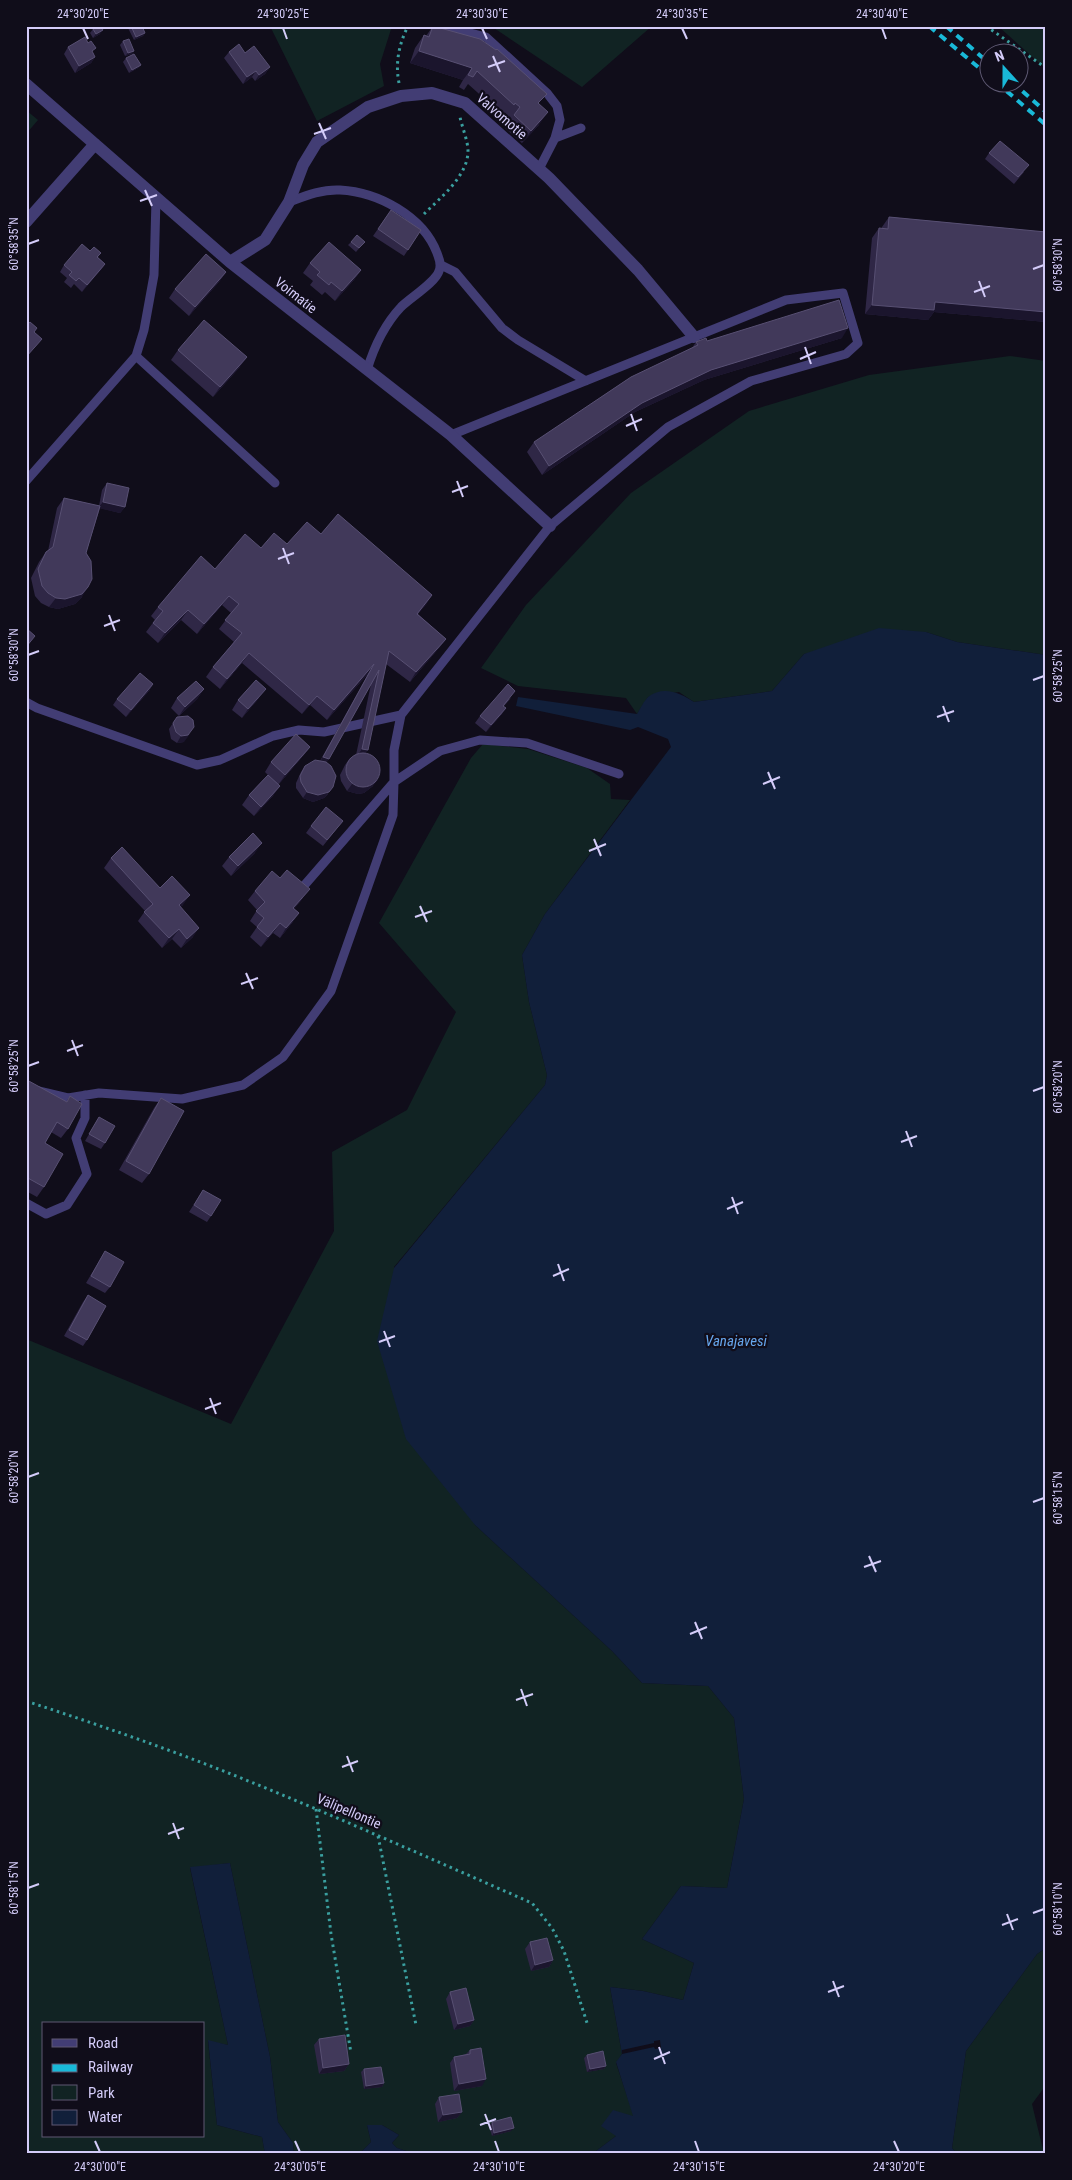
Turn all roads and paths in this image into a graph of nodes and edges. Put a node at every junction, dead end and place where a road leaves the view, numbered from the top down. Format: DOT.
graph roads {
  1 [pos="408,26"];
  2 [pos="443,26"];
  3 [pos="986,26"];
  4 [pos="1046,68"];
  5 [pos="26,84"];
  6 [pos="401,96"];
  7 [pos="465,103"];
  8 [pos="581,128"];
  9 [pos="555,138"];
  10 [pos="95,144"];
  11 [pos="539,169"];
  12 [pos="156,199"];
  13 [pos="288,202"];
  14 [pos="416,221"];
  15 [pos="26,222"];
  16 [pos="230,262"];
  17 [pos="441,265"];
  18 [pos="694,337"];
  19 [pos="136,356"];
  20 [pos="367,370"];
  21 [pos="586,381"];
  22 [pos="451,435"];
  23 [pos="26,481"];
  24 [pos="274,483"];
  25 [pos="550,526"];
  26 [pos="26,702"];
  27 [pos="401,714"];
  28 [pos="619,774"];
  29 [pos="394,782"];
  30 [pos="302,888"];
  31 [pos="26,1088"];
  32 [pos="85,1095"];
  33 [pos="26,1203"];
  34 [pos="26,1701"];
  35 [pos="316,1809"];
  36 [pos="378,1836"];
  37 [pos="416,2025"];
  38 [pos="588,2026"];
  39 [pos="351,2052"];
  1 -- 6 [label="path"];
  2 -- 9 [label="lane"];
  3 -- 4 [label="path"];
  5 -- 10 [label="street, Voimatie"];
  6 -- 7 [label="street, Valvomotie"];
  6 -- 13 [label="street, Valvomotie"];
  7 -- 11 [label="street, Valvomotie"];
  7 -- 14 [label="path"];
  8 -- 9 [label="lane"];
  9 -- 11 [label="lane"];
  10 -- 12 [label="street, Voimatie"];
  10 -- 15 [label="street"];
  11 -- 18 [label="street, Valvomotie"];
  12 -- 16 [label="street, Voimatie"];
  12 -- 19 [label="lane"];
  13 -- 14 [label="lane"];
  13 -- 16 [label="street, Valvomotie"];
  14 -- 17 [label="lane"];
  16 -- 20 [label="street, Voimatie"];
  17 -- 20 [label="lane"];
  17 -- 21 [label="lane"];
  18 -- 21 [label="lane"];
  18 -- 25 [label="lane"];
  19 -- 23 [label="lane"];
  19 -- 24 [label="lane"];
  20 -- 22 [label="street, Voimatie"];
  21 -- 22 [label="lane"];
  22 -- 25 [label="street, Voimatie"];
  25 -- 27 [label="lane"];
  26 -- 27 [label="lane"];
  27 -- 29 [label="lane"];
  28 -- 29 [label="lane"];
  29 -- 30 [label="lane"];
  29 -- 32 [label="lane"];
  31 -- 32 [label="lane"];
  32 -- 33 [label="lane"];
  34 -- 35 [label="path, Välipellontie"];
  35 -- 36 [label="path, Välipellontie"];
  35 -- 39 [label="path"];
  36 -- 37 [label="path"];
  36 -- 38 [label="path, Välipellontie"];
}
